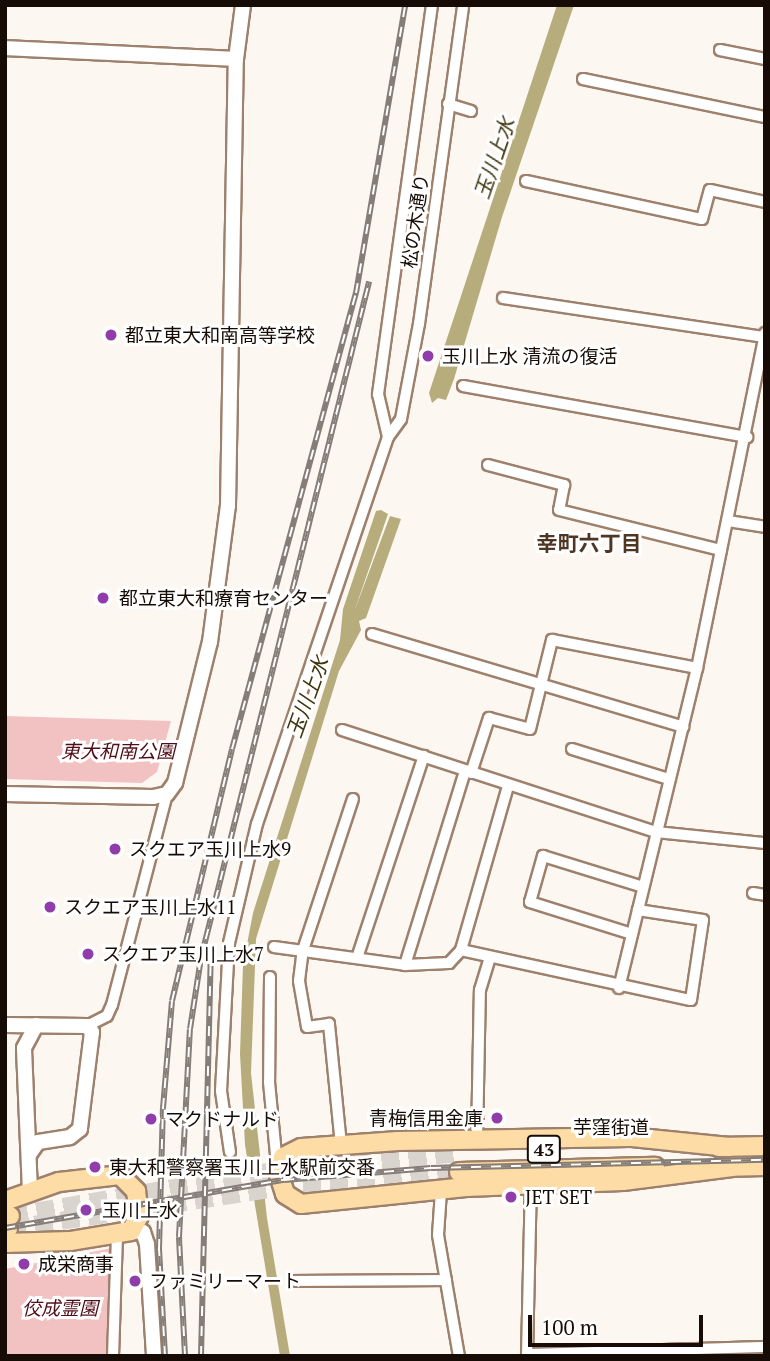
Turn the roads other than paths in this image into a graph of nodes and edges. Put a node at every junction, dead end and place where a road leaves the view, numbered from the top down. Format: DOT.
graph roads {
  1 [pos="243,5"];
  2 [pos="432,5"];
  3 [pos="463,5"];
  4 [pos="5,48"];
  5 [pos="720,50"];
  6 [pos="236,59"];
  7 [pos="765,59"];
  8 [pos="583,79"];
  9 [pos="448,104"];
  10 [pos="471,111"];
  11 [pos="765,117"];
  12 [pos="526,181"];
  13 [pos="765,202"];
  14 [pos="503,298"];
  15 [pos="764,335"];
  16 [pos="463,386"];
  17 [pos="388,437"];
  18 [pos="747,437"];
  19 [pos="488,465"];
  20 [pos="728,521"];
  21 [pos="765,527"];
  22 [pos="721,550"];
  23 [pos="372,634"];
  24 [pos="696,668"];
  25 [pos="541,687"];
  26 [pos="683,727"];
  27 [pos="342,730"];
  28 [pos="572,749"];
  29 [pos="424,756"];
  30 [pos="468,772"];
  31 [pos="669,779"];
  32 [pos="508,786"];
  33 [pos="5,794"];
  34 [pos="167,794"];
  35 [pos="353,799"];
  36 [pos="656,832"];
  37 [pos="765,843"];
  38 [pos="643,887"];
  39 [pos="638,910"];
  40 [pos="632,933"];
  41 [pos="274,947"];
  42 [pos="303,950"];
  43 [pos="461,950"];
  44 [pos="357,958"];
  45 [pos="490,958"];
  46 [pos="405,965"];
  47 [pos="270,977"];
  48 [pos="619,988"];
  49 [pos="8,1025"];
  50 [pos="36,1025"];
  51 [pos="87,1026"];
  52 [pos="25,1045"];
  53 [pos="29,1128"];
  54 [pos="47,1139"];
  55 [pos="477,1141"];
  56 [pos="341,1145"];
  57 [pos="765,1146"];
  58 [pos="729,1147"];
  59 [pos="230,1152"];
  60 [pos="458,1153"];
  61 [pos="29,1155"];
  62 [pos="276,1155"];
  63 [pos="765,1166"];
  64 [pos="732,1167"];
  65 [pos="459,1172"];
  66 [pos="531,1184"];
  67 [pos="441,1191"];
  68 [pos="30,1192"];
  69 [pos="6,1223"];
  70 [pos="124,1232"];
  71 [pos="446,1280"];
  72 [pos="295,1281"];
  73 [pos="765,1346"];
  74 [pos="527,1355"];
  75 [pos="113,1356"];
  76 [pos="154,1356"];
  77 [pos="459,1356"];
  1 -- 6 [label="street"];
  2 -- 17 [label="street"];
  3 -- 9 [label="street, 松の木通り"];
  4 -- 6 [label="street"];
  5 -- 7 [label="street"];
  6 -- 34 [label="street"];
  8 -- 11 [label="street"];
  9 -- 10 [label="street"];
  9 -- 17 [label="street, 松の木通り"];
  12 -- 13 [label="street"];
  14 -- 15 [label="street"];
  15 -- 18 [label="street"];
  16 -- 18 [label="street"];
  17 -- 59 [label="street, 松の木通り"];
  18 -- 20 [label="street"];
  19 -- 22 [label="street"];
  20 -- 21 [label="street"];
  20 -- 22 [label="street"];
  22 -- 24 [label="street"];
  23 -- 25 [label="street"];
  24 -- 25 [label="street"];
  24 -- 26 [label="street"];
  25 -- 26 [label="street"];
  25 -- 30 [label="street"];
  26 -- 31 [label="street"];
  27 -- 29 [label="street"];
  28 -- 31 [label="street"];
  29 -- 30 [label="street"];
  29 -- 44 [label="street"];
  30 -- 32 [label="street"];
  30 -- 46 [label="street"];
  31 -- 36 [label="street"];
  32 -- 36 [label="street"];
  32 -- 43 [label="street"];
  33 -- 34 [label="street"];
  34 -- 51 [label="street"];
  35 -- 42 [label="street"];
  36 -- 37 [label="street"];
  36 -- 38 [label="street"];
  38 -- 39 [label="street"];
  38 -- 40 [label="street"];
  39 -- 40 [label="street"];
  39 -- 48 [label="street"];
  40 -- 48 [label="street"];
  41 -- 42 [label="street"];
  42 -- 44 [label="street"];
  42 -- 56 [label="street"];
  43 -- 45 [label="street"];
  43 -- 46 [label="street"];
  44 -- 46 [label="street"];
  45 -- 48 [label="street"];
  45 -- 55 [label="street"];
  47 -- 62 [label="street"];
  49 -- 50 [label="street"];
  49 -- 52 [label="street"];
  50 -- 51 [label="street"];
  50 -- 52 [label="street"];
  51 -- 54 [label="street"];
  52 -- 53 [label="street"];
  53 -- 54 [label="street"];
  53 -- 61 [label="street"];
  54 -- 61 [label="street"];
  55 -- 56 [label="main road"];
  55 -- 58 [label="main road"];
  56 -- 67 [label="main road"];
  57 -- 58 [label="main road, 芋窪街道 / 43"];
  58 -- 60 [label="main road, 芋窪街道 / 43"];
  61 -- 68 [label="street"];
  63 -- 64 [label="main road, 芋窪街道 / 43"];
  64 -- 65 [label="main road, 芋窪街道 / 43"];
  64 -- 66 [label="main road"];
  66 -- 67 [label="main road"];
  66 -- 74 [label="street"];
  67 -- 71 [label="street"];
  68 -- 69 [label="main road"];
  68 -- 70 [label="main road"];
  69 -- 70 [label="main road"];
  70 -- 75 [label="street"];
  70 -- 76 [label="street"];
  71 -- 72 [label="street"];
  71 -- 77 [label="street"];
  73 -- 74 [label="street"];
}
